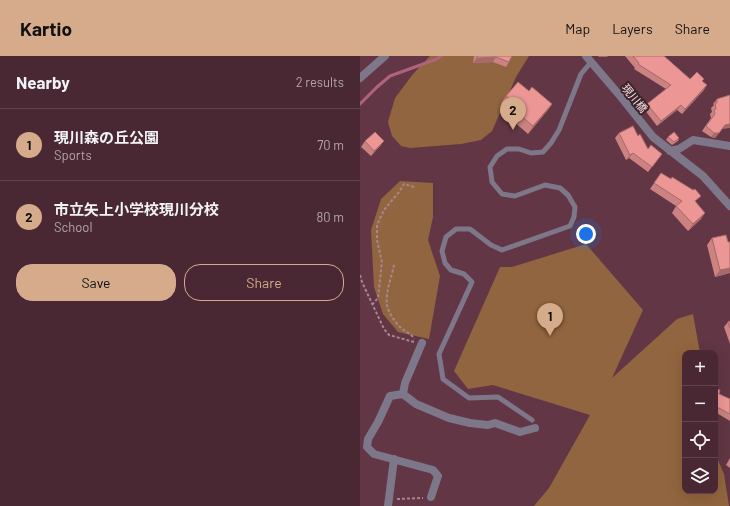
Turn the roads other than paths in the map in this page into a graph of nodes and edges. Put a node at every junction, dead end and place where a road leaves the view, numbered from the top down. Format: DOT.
graph roads {
  1 [pos="384,56"];
  2 [pos="589,59"];
  3 [pos="360,78"];
  4 [pos="730,146"];
  5 [pos="670,151"];
  6 [pos="730,206"];
  7 [pos="422,343"];
  8 [pos="403,394"];
  9 [pos="534,424"];
  10 [pos="394,459"];
  11 [pos="431,498"];
  12 [pos="389,502"];
  1 -- 3 [label="street"];
  2 -- 5 [label="street, 現川橋"];
  2 -- 9 [label="lane"];
  4 -- 5 [label="street"];
  5 -- 6 [label="street, 現川橋"];
  7 -- 8 [label="street"];
  8 -- 9 [label="street"];
  8 -- 10 [label="street"];
  10 -- 11 [label="street"];
  10 -- 12 [label="street"];
}
